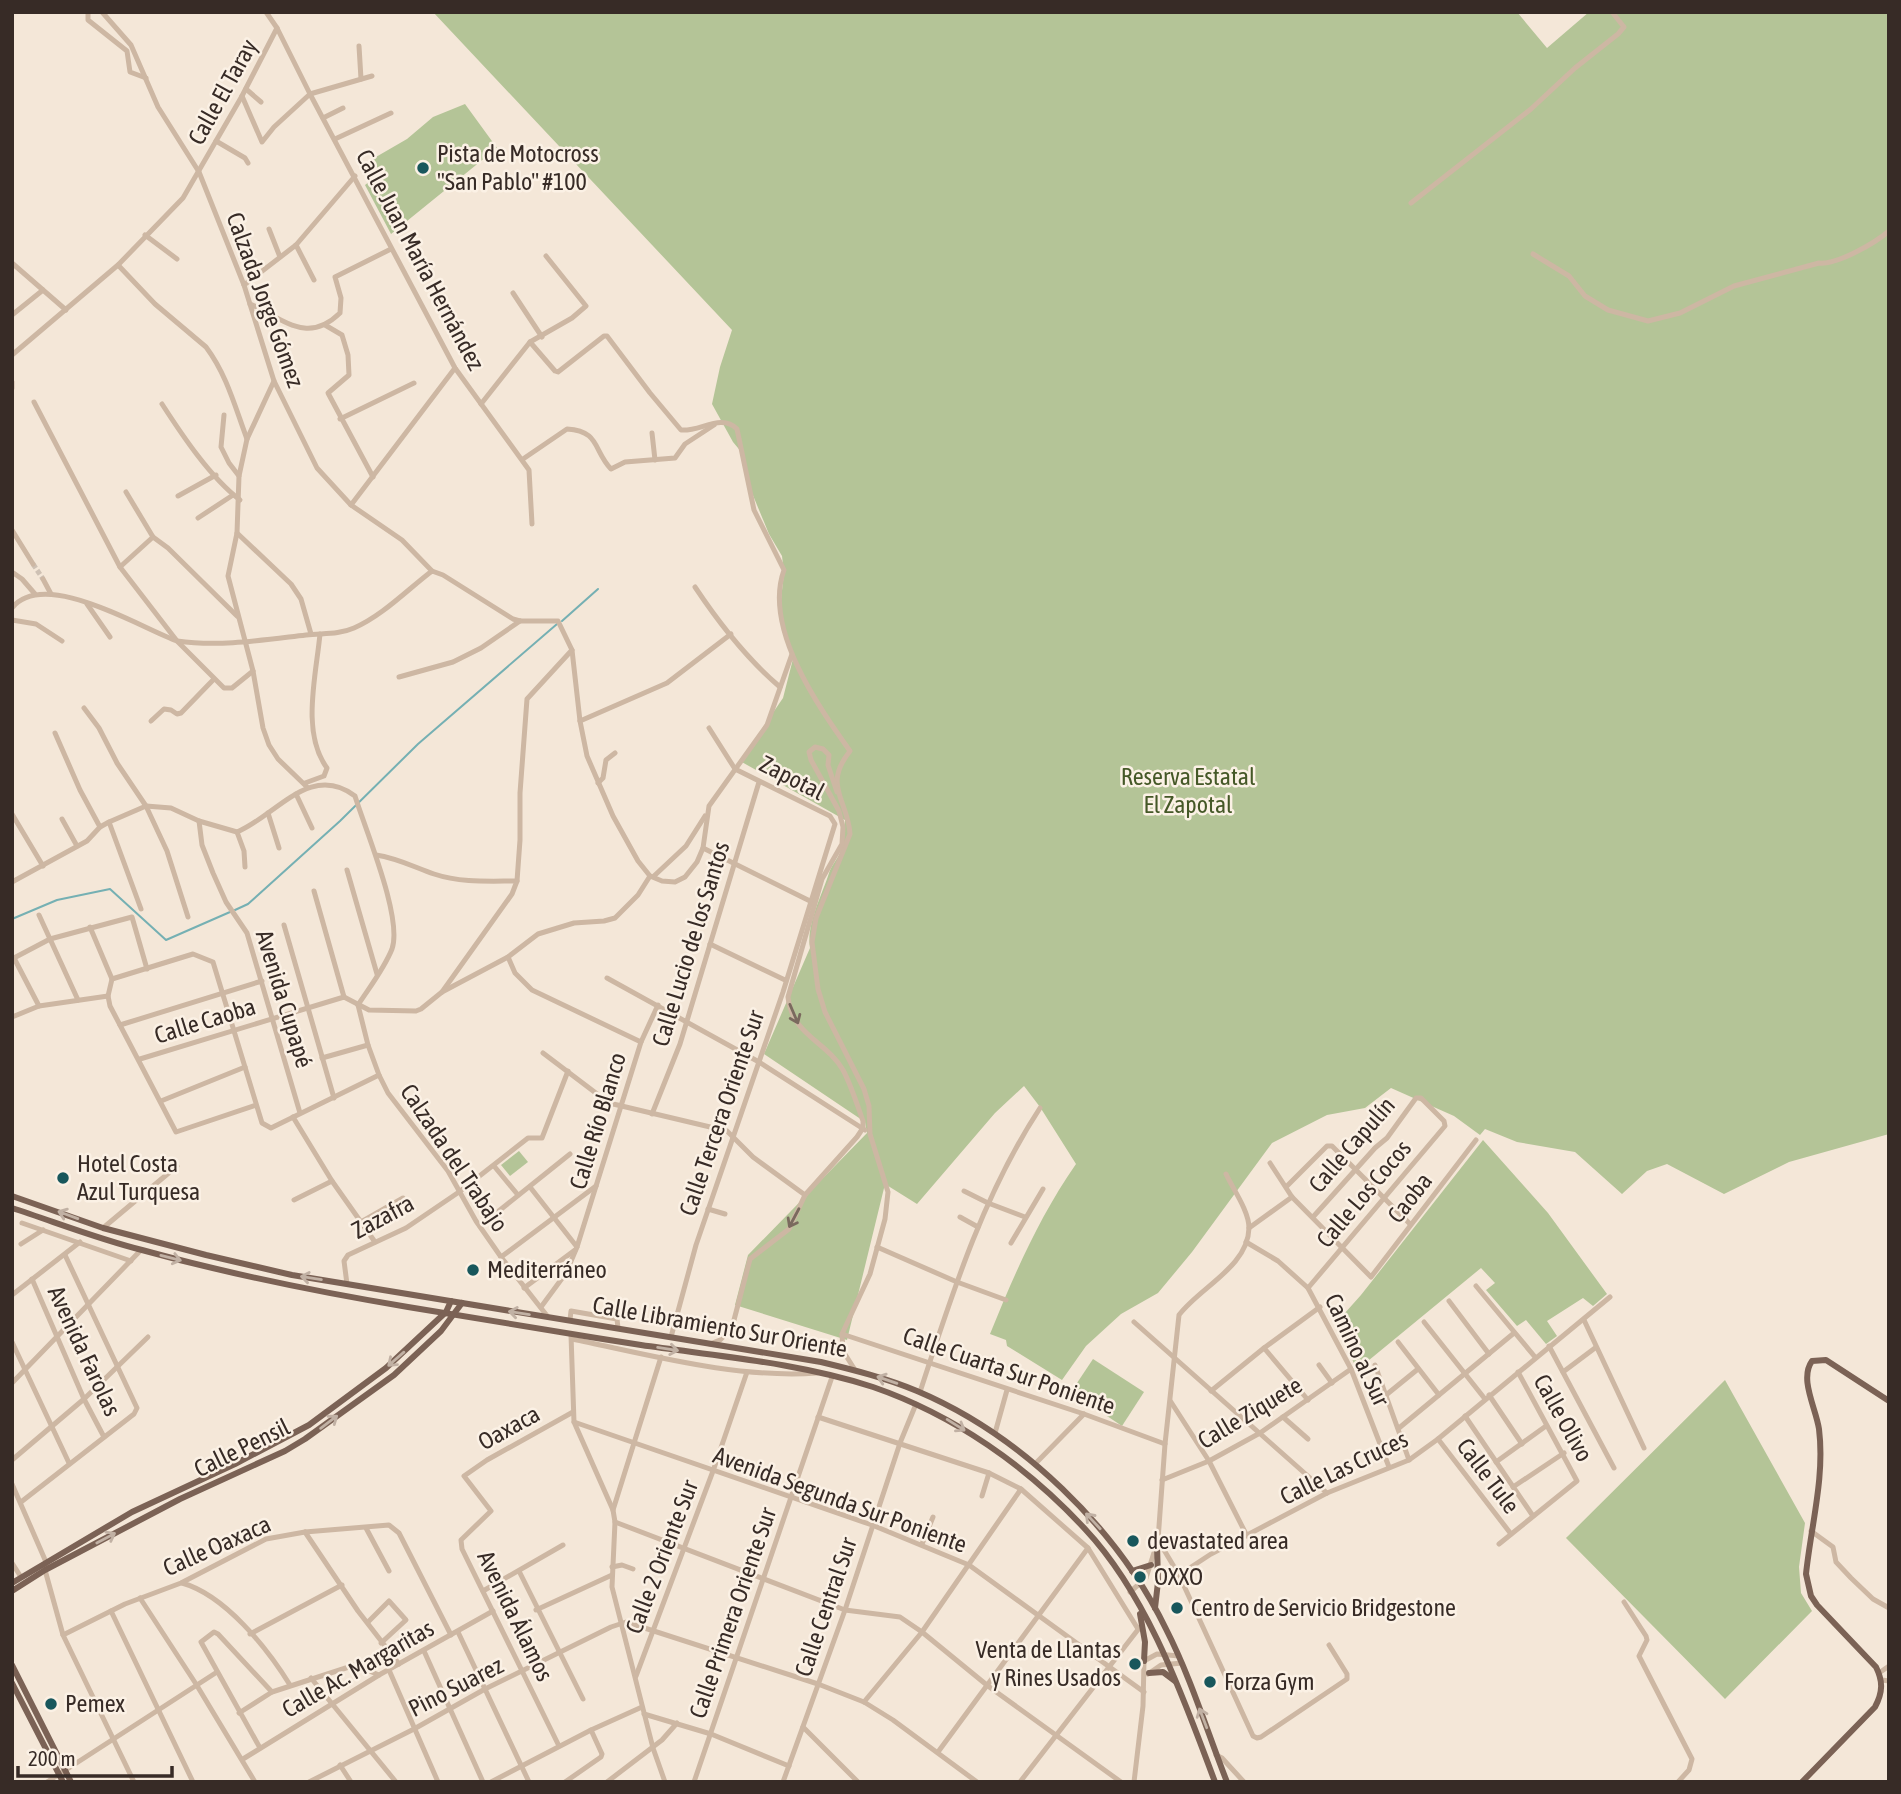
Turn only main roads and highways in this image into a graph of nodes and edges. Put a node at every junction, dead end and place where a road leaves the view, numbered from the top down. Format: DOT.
graph roads {
  1 [pos="12,1196"];
  2 [pos="12,1208"];
  3 [pos="451,1301"];
  4 [pos="462,1303"];
  5 [pos="446,1312"];
  6 [pos="455,1314"];
  7 [pos="1889,1401"];
  8 [pos="1158,1542"];
  9 [pos="1152,1565"];
  10 [pos="1132,1571"];
  11 [pos="12,1583"];
  12 [pos="12,1591"];
  13 [pos="1137,1602"];
  14 [pos="1154,1608"];
  15 [pos="1144,1661"];
  16 [pos="12,1665"];
  17 [pos="1146,1676"];
  18 [pos="1883,1678"];
  19 [pos="12,1683"];
  20 [pos="1180,1687"];
  21 [pos="15,1695"];
  22 [pos="62,1772"];
  23 [pos="63,1782"];
  24 [pos="71,1782"];
  25 [pos="1215,1782"];
  26 [pos="1227,1782"];
  27 [pos="1802,1782"];
  3 -- 1 [label="main road, Calle Libramiento Sur Oriente, one-way"];
  2 -- 5 [label="main road, Calle Libramiento Sur Oriente, one-way"];
  3 -- 4 [label="main road, Calle Libramiento Sur Oriente"];
  3 -- 5 [label="main road, Calle Pensil"];
  4 -- 6 [label="main road, Calle Pensil"];
  10 -- 4 [label="main road, Calle Libramiento Sur Oriente, one-way"];
  5 -- 6 [label="main road, Calle Libramiento Sur Oriente"];
  5 -- 11 [label="main road, Calle Pensil, one-way"];
  12 -- 6 [label="main road, Calle Pensil, one-way"];
  6 -- 13 [label="main road, Calle Libramiento Sur Oriente, one-way"];
  7 -- 18 [label="main road"];
  8 -- 14 [label="main road"];
  9 -- 10 [label="main road"];
  10 -- 14 [label="main road, Calle Libramiento Sur Oriente"];
  13 -- 15 [label="main road"];
  13 -- 20 [label="main road, Calle Libramiento Sur Oriente"];
  26 -- 14 [label="main road, Calle Libramiento Sur Oriente, one-way"];
  16 -- 22 [label="main road"];
  17 -- 20 [label="main road"];
  18 -- 27 [label="main road"];
  19 -- 21 [label="main road"];
  20 -- 25 [label="main road, Calle Libramiento Sur Oriente"];
  21 -- 22 [label="main road"];
  22 -- 23 [label="main road"];
  22 -- 24 [label="main road"];
}
